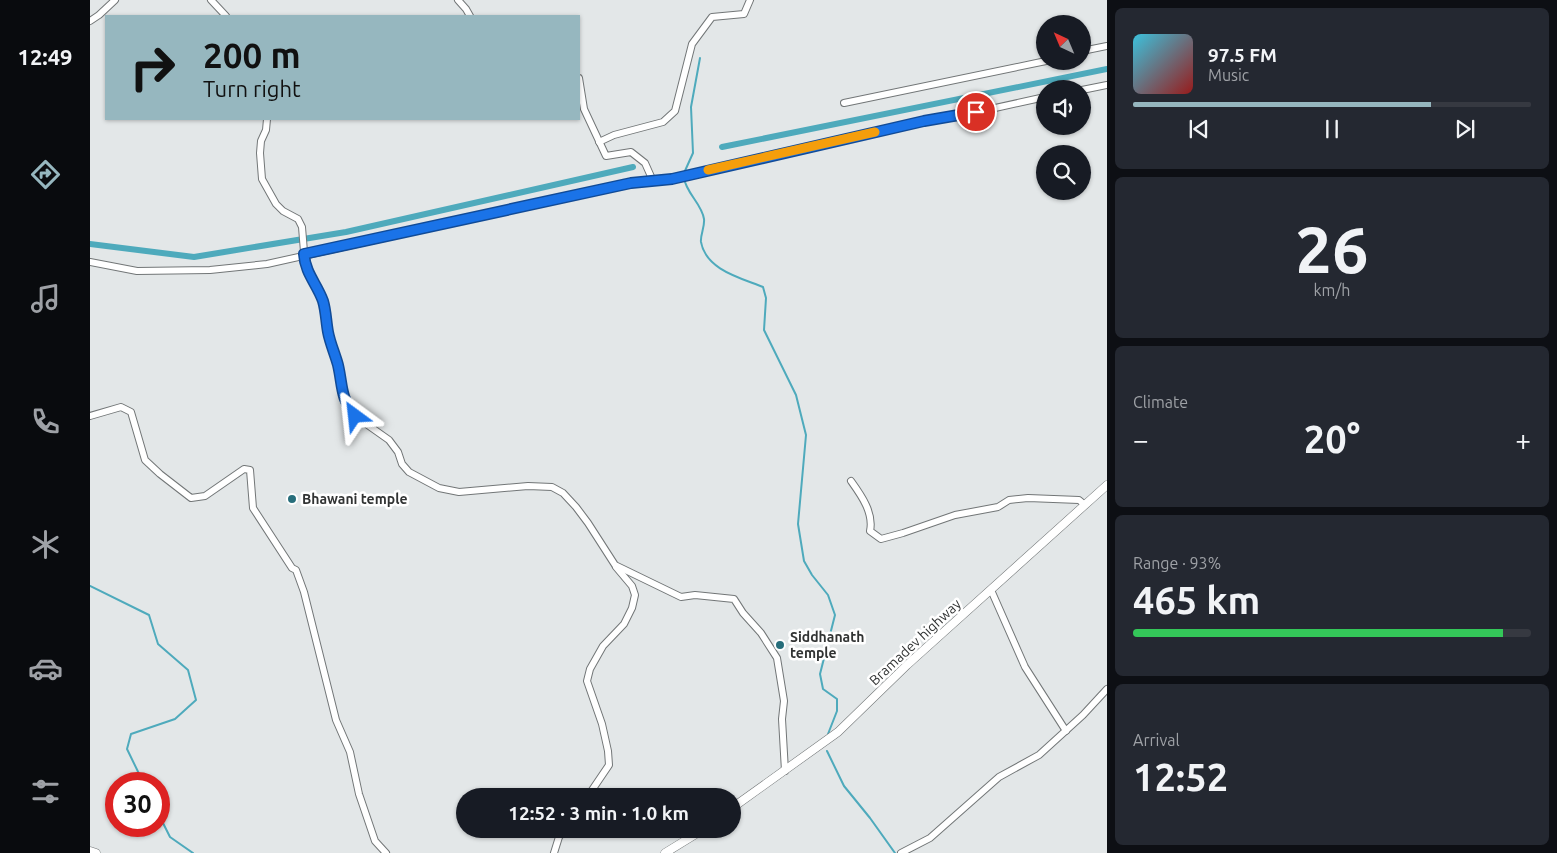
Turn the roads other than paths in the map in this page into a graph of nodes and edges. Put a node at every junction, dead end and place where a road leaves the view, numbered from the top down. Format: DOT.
graph roads {
  1 [pos="115,0"];
  2 [pos="211,0"];
  3 [pos="458,0"];
  4 [pos="750,0"];
  5 [pos="225,15"];
  6 [pos="469,15"];
  7 [pos="90,21"];
  8 [pos="1107,46"];
  9 [pos="1091,50"];
  10 [pos="1036,63"];
  11 [pos="580,84"];
  12 [pos="1107,85"];
  13 [pos="1091,88"];
  14 [pos="1036,99"];
  15 [pos="844,103"];
  16 [pos="268,120"];
  17 [pos="599,142"];
  18 [pos="653,181"];
  19 [pos="304,254"];
  20 [pos="90,262"];
  21 [pos="90,416"];
  22 [pos="851,481"];
  23 [pos="1107,485"];
  24 [pos="1086,505"];
  25 [pos="615,565"];
  26 [pos="991,590"];
  27 [pos="1107,689"];
  28 [pos="1066,731"];
  29 [pos="785,771"];
  30 [pos="593,788"];
  31 [pos="741,802"];
  32 [pos="559,838"];
  33 [pos="689,838"];
  34 [pos="90,851"];
  35 [pos="96,853"];
  36 [pos="386,853"];
  37 [pos="554,853"];
  38 [pos="665,853"];
  39 [pos="901,853"];
  1 -- 7 [label="street"];
  2 -- 5 [label="street"];
  3 -- 6 [label="street"];
  4 -- 17 [label="street"];
  8 -- 9 [label="street"];
  10 -- 15 [label="street"];
  11 -- 17 [label="street"];
  12 -- 13 [label="street"];
  14 -- 18 [label="street"];
  16 -- 19 [label="street"];
  17 -- 18 [label="street"];
  18 -- 19 [label="street"];
  19 -- 20 [label="street"];
  19 -- 25 [label="street"];
  21 -- 36 [label="street"];
  22 -- 24 [label="street"];
  23 -- 24 [label="street, Bramadev highway"];
  24 -- 26 [label="street, Bramadev highway"];
  25 -- 29 [label="street"];
  25 -- 30 [label="street"];
  26 -- 28 [label="street"];
  26 -- 29 [label="street, Bramadev highway"];
  27 -- 28 [label="street"];
  28 -- 39 [label="street"];
  29 -- 31 [label="street, Bramadev highway"];
  32 -- 37 [label="street"];
  33 -- 38 [label="street"];
  34 -- 35 [label="street"];
}
